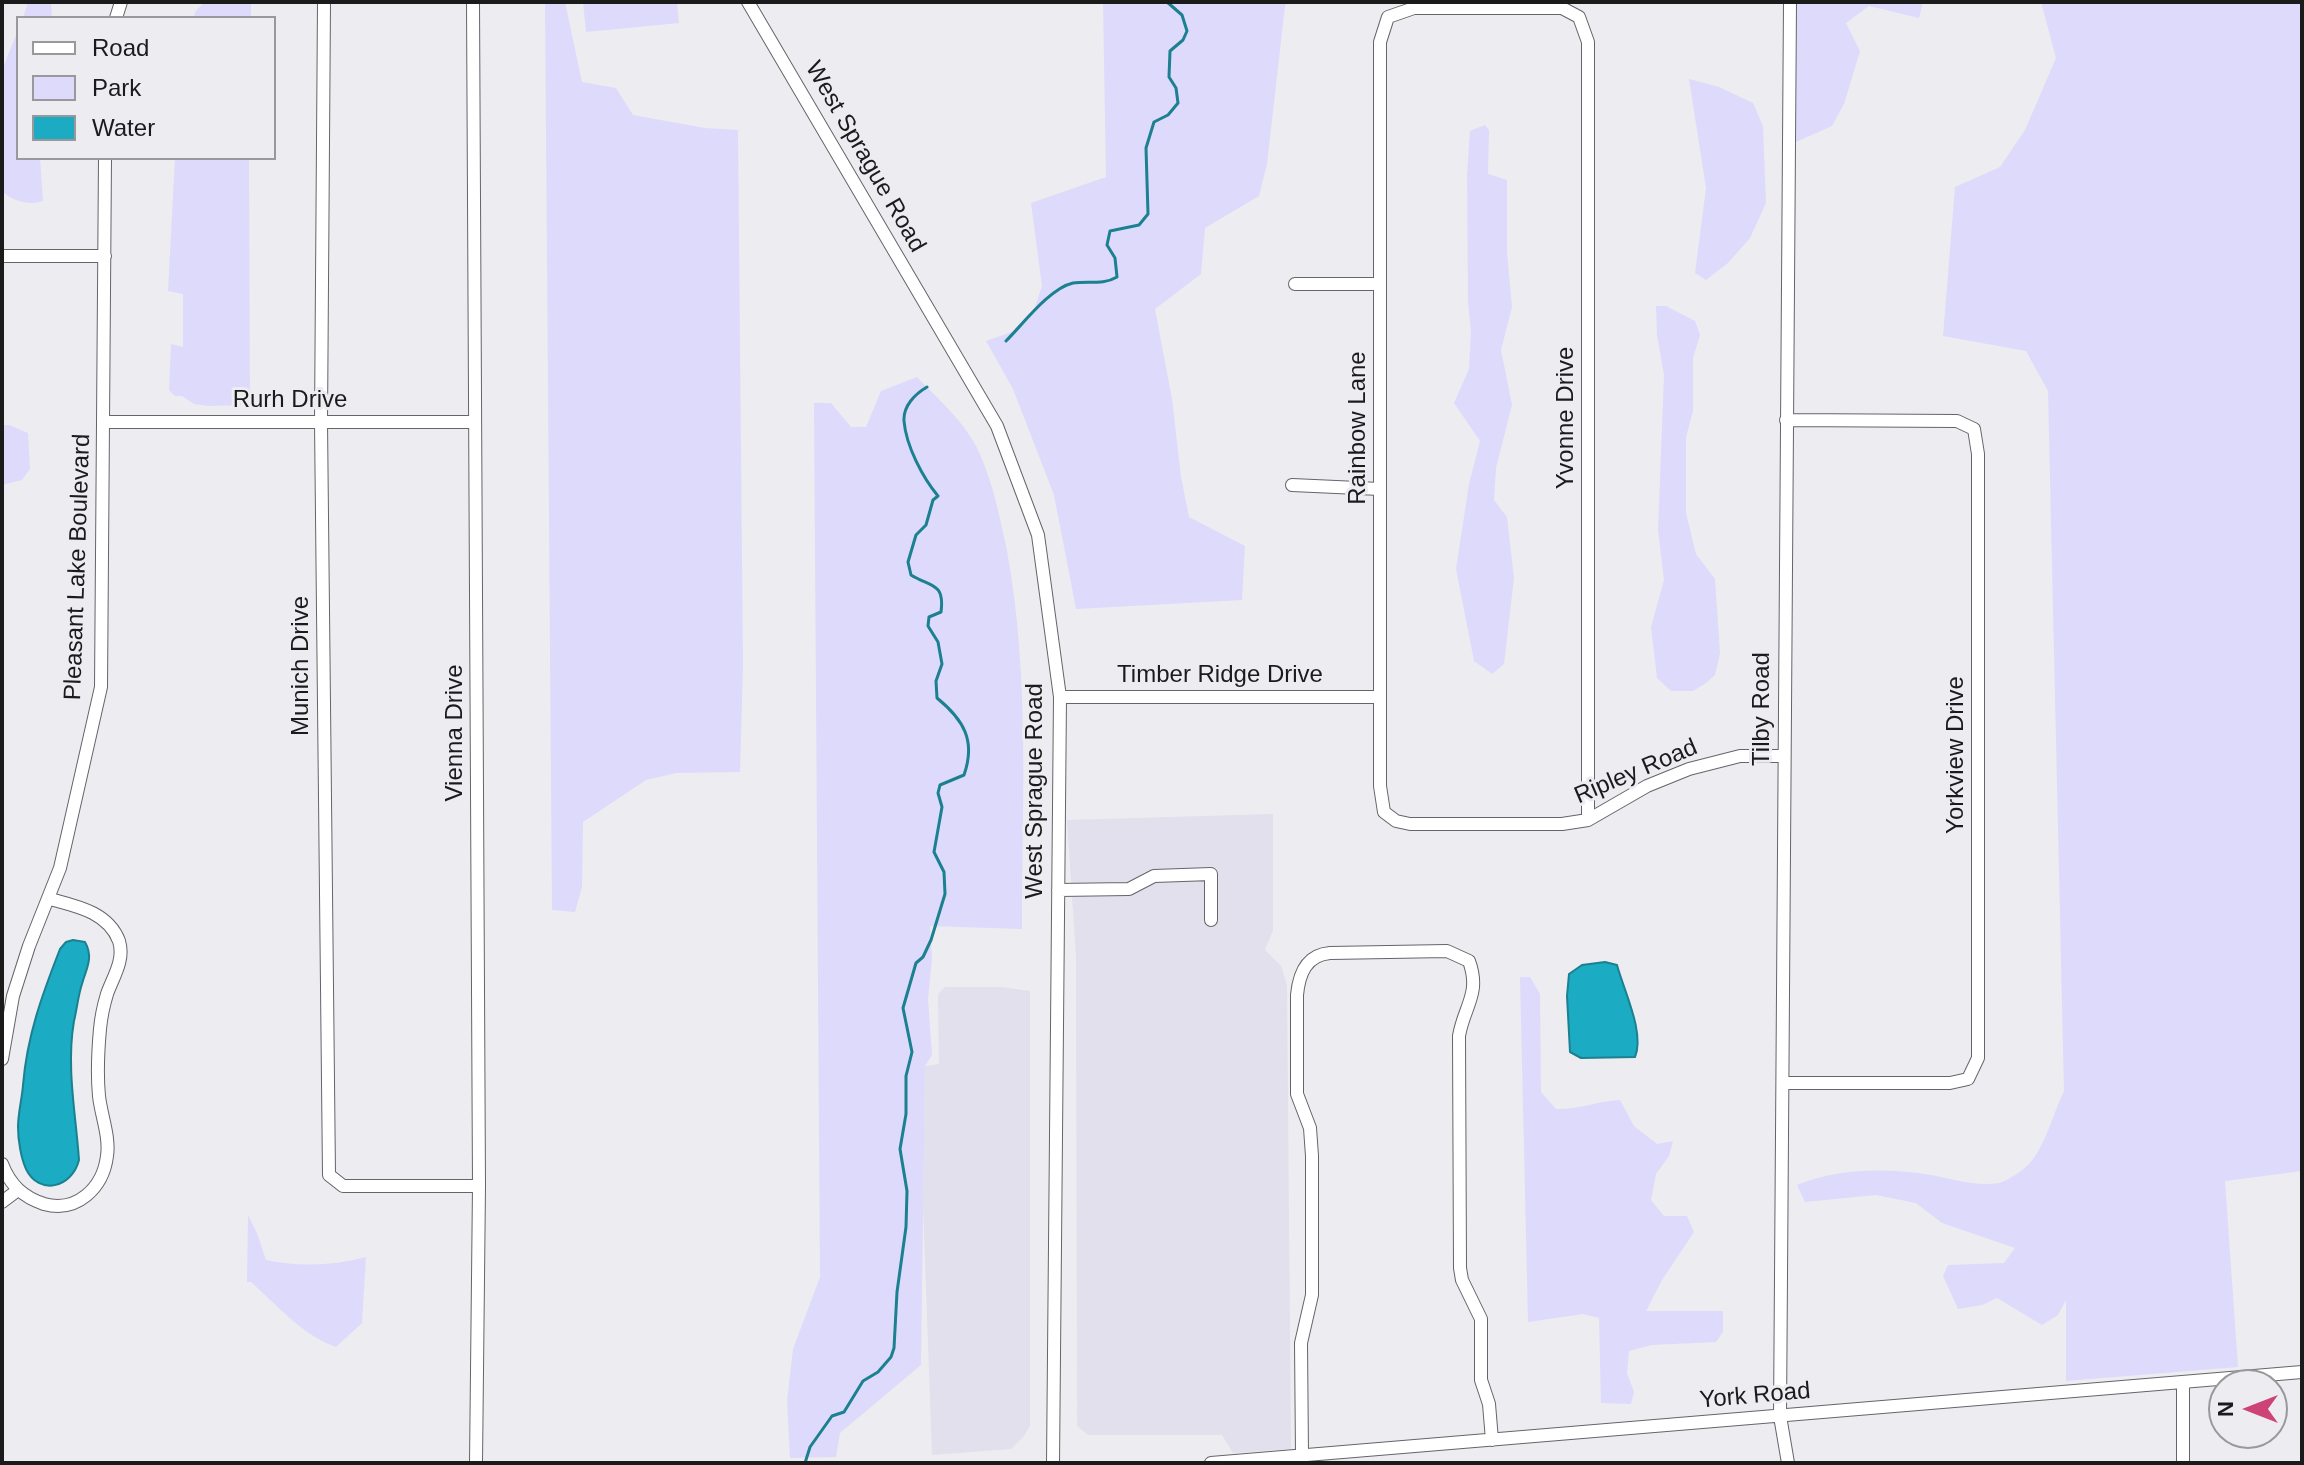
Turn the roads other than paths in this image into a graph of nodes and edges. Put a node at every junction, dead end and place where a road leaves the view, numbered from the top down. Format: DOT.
graph roads {
  1 [pos="324,2"];
  2 [pos="473,2"];
  3 [pos="748,2"];
  4 [pos="1790,2"];
  5 [pos="1388,17"];
  6 [pos="105,160"];
  7 [pos="2,256"];
  8 [pos="105,256"];
  9 [pos="1295,284"];
  10 [pos="1380,284"];
  11 [pos="1786,420"];
  12 [pos="104,422"];
  13 [pos="321,422"];
  14 [pos="475,422"];
  15 [pos="1292,485"];
  16 [pos="1380,489"];
  17 [pos="1060,697"];
  18 [pos="1380,697"];
  19 [pos="1784,756"];
  20 [pos="1588,820"];
  21 [pos="1410,824"];
  22 [pos="1058,890"];
  23 [pos="50,899"];
  24 [pos="1211,920"];
  25 [pos="2,1059"];
  26 [pos="1784,1083"];
  27 [pos="2,1164"];
  28 [pos="5,1181"];
  29 [pos="479,1186"];
  30 [pos="18,1190"];
  31 [pos="2,1202"];
  32 [pos="2302,1372"];
  33 [pos="2183,1383"];
  34 [pos="1780,1416"];
  35 [pos="1492,1440"];
  36 [pos="1302,1455"];
  37 [pos="476,1463"];
  38 [pos="1053,1463"];
  39 [pos="1211,1463"];
  40 [pos="1788,1463"];
  41 [pos="2183,1463"];
  1 -- 13 [label="street, Munich Drive"];
  2 -- 14 [label="street, Vienna Drive"];
  3 -- 17 [label="street, West Sprague Road"];
  4 -- 11 [label="street, Tilby Road"];
  5 -- 10 [label="street, Rainbow Lane"];
  5 -- 20 [label="street, Yvonne Drive"];
  6 -- 8 [label="street, Pleasant Lake Boulevard"];
  7 -- 8 [label="street"];
  8 -- 12 [label="street, Pleasant Lake Boulevard"];
  9 -- 10 [label="street"];
  10 -- 16 [label="street, Rainbow Lane"];
  11 -- 19 [label="street, Tilby Road"];
  11 -- 26 [label="street, Yorkview Drive"];
  12 -- 13 [label="street, Rurh Drive"];
  12 -- 23 [label="street, Pleasant Lake Boulevard"];
  13 -- 14 [label="street, Rurh Drive"];
  13 -- 29 [label="street, Munich Drive"];
  14 -- 29 [label="street, Vienna Drive"];
  15 -- 16 [label="street"];
  16 -- 18 [label="street, Rainbow Lane"];
  17 -- 18 [label="street, Timber Ridge Drive"];
  17 -- 22 [label="street, West Sprague Road"];
  18 -- 21 [label="street, Rainbow Lane"];
  19 -- 20 [label="street, Ripley Road"];
  19 -- 26 [label="street, Tilby Road"];
  20 -- 21 [label="street, Ripley Road"];
  22 -- 24 [label="street"];
  22 -- 38 [label="street, West Sprague Road"];
  23 -- 25 [label="street, Pleasant Lake Boulevard"];
  23 -- 30 [label="street"];
  26 -- 34 [label="street, Tilby Road"];
  27 -- 28 [label="street"];
  28 -- 30 [label="street"];
  29 -- 37 [label="street, Vienna Drive"];
  30 -- 31 [label="street"];
  32 -- 33 [label="street, York Road"];
  33 -- 34 [label="street, York Road"];
  33 -- 41 [label="street"];
  34 -- 35 [label="street, York Road"];
  34 -- 40 [label="street, Tilby Road"];
  35 -- 36 [label="street, York Road"];
  35 -- 36 [label="street"];
  36 -- 39 [label="street, York Road"];
}
